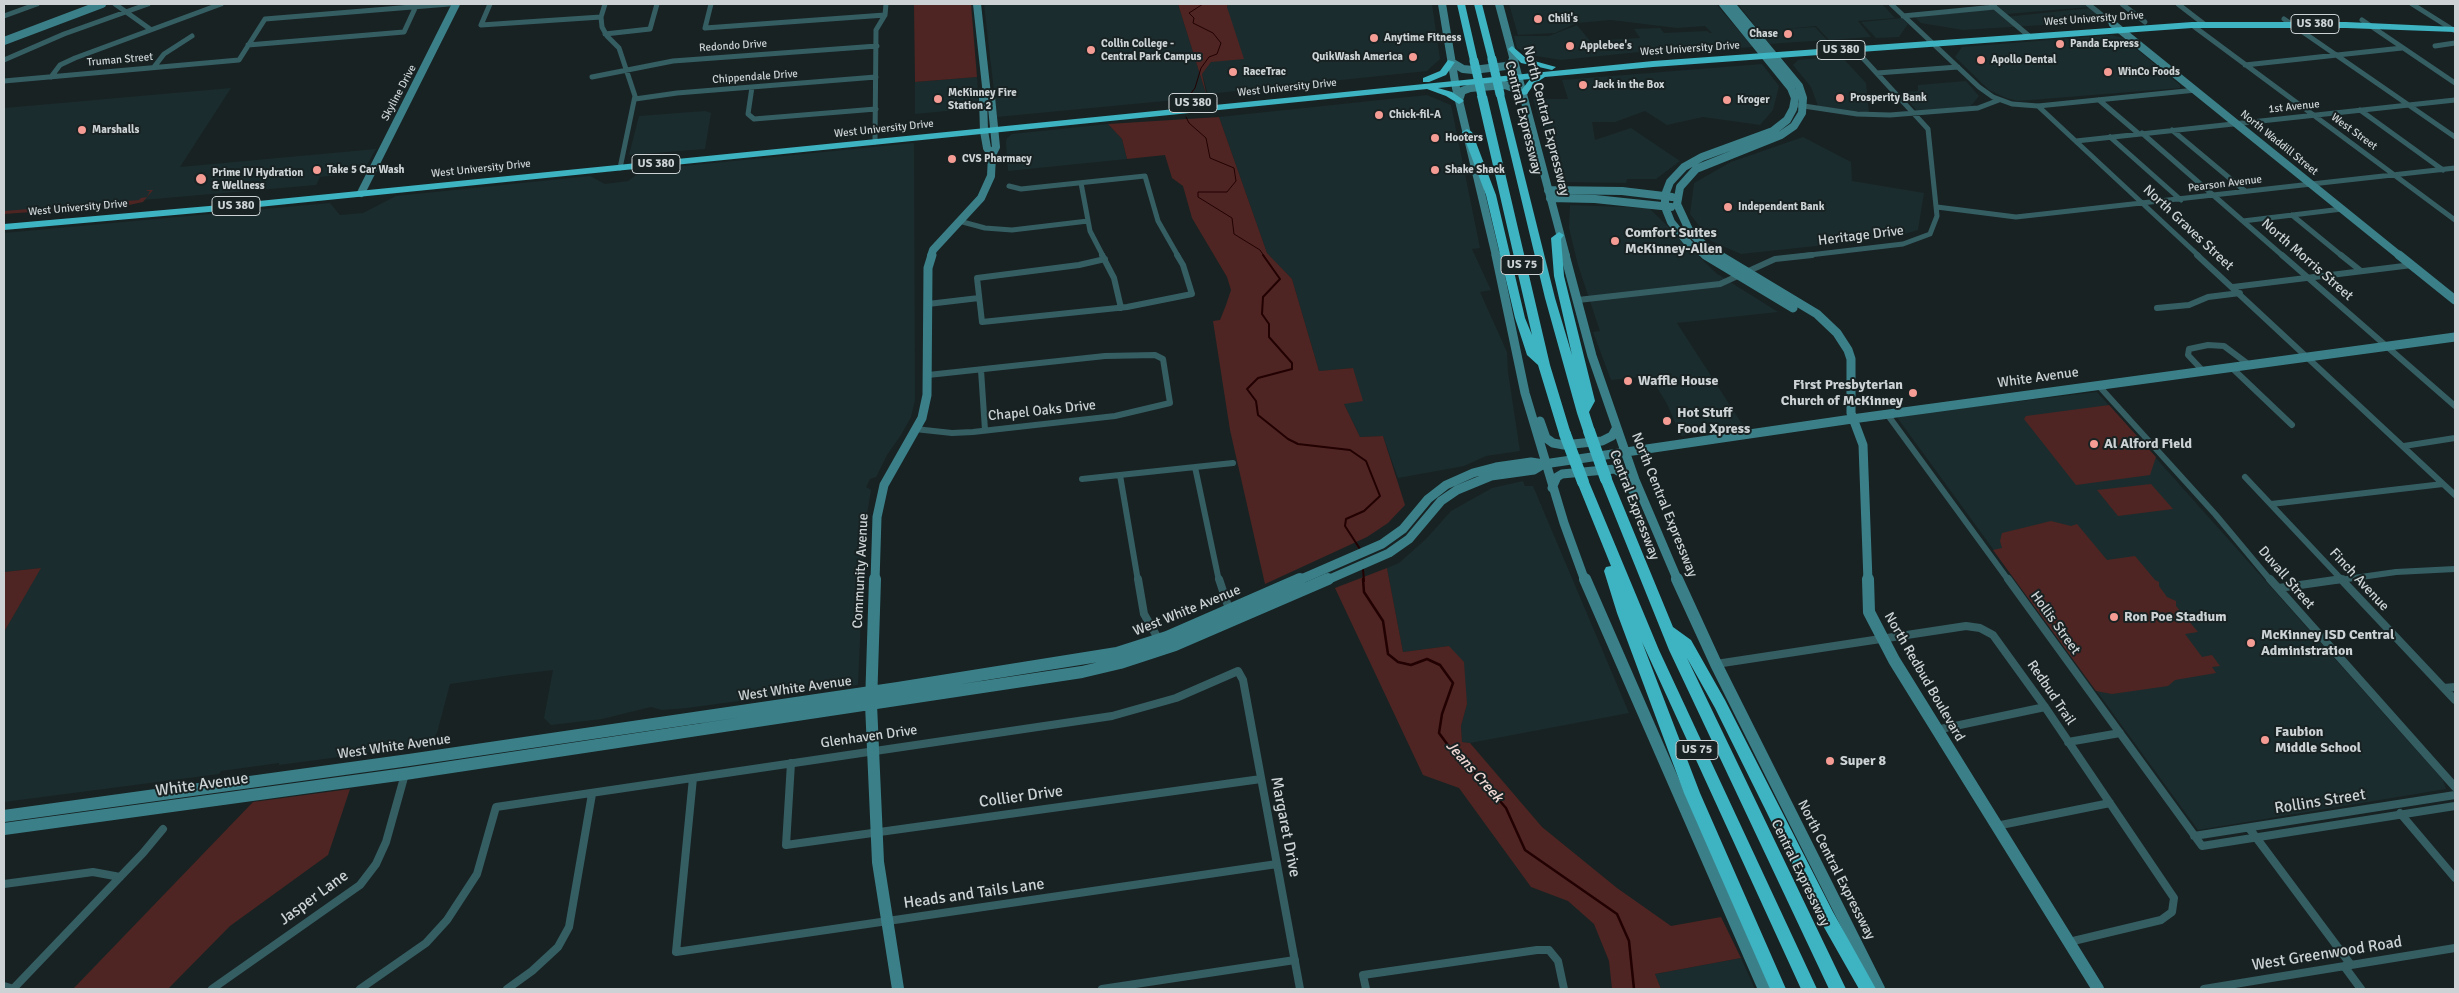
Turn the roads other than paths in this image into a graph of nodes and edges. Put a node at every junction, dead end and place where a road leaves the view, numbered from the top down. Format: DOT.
graph roads {
  1 [pos="37,4"];
  2 [pos="86,4"];
  3 [pos="102,4"];
  4 [pos="115,4"];
  5 [pos="148,4"];
  6 [pos="221,4"];
  7 [pos="449,4"];
  8 [pos="456,4"];
  9 [pos="490,4"];
  10 [pos="605,4"];
  11 [pos="657,4"];
  12 [pos="711,4"];
  13 [pos="886,4"];
  14 [pos="977,4"];
  15 [pos="1442,4"];
  16 [pos="1457,4"];
  17 [pos="1461,4"];
  18 [pos="1478,4"];
  19 [pos="1487,4"];
  20 [pos="1499,4"];
  21 [pos="1723,4"];
  22 [pos="1731,4"];
  23 [pos="1891,4"];
  24 [pos="2088,4"];
  25 [pos="2122,4"];
  26 [pos="2178,4"];
  27 [pos="2412,4"];
  28 [pos="416,5"];
  29 [pos="1993,5"];
  30 [pos="126,12"];
  31 [pos="1481,14"];
  32 [pos="885,15"];
  33 [pos="4,16"];
  34 [pos="1903,16"];
  35 [pos="601,17"];
  36 [pos="2287,21"];
  37 [pos="1736,22"];
  38 [pos="2145,22"];
  39 [pos="2198,23"];
  40 [pos="2365,23"];
  41 [pos="2445,25"];
  42 [pos="2116,27"];
  43 [pos="150,29"];
  44 [pos="2455,29"];
  45 [pos="1467,30"];
  46 [pos="2026,33"];
  47 [pos="605,34"];
  48 [pos="4,35"];
  49 [pos="192,36"];
  50 [pos="1759,36"];
  51 [pos="4,41"];
  52 [pos="1930,41"];
  53 [pos="2455,43"];
  54 [pos="248,45"];
  55 [pos="877,46"];
  56 [pos="1852,46"];
  57 [pos="2435,46"];
  58 [pos="2402,48"];
  59 [pos="1513,53"];
  60 [pos="1768,53"];
  61 [pos="2336,56"];
  62 [pos="4,60"];
  63 [pos="1451,62"];
  64 [pos="2245,65"];
  65 [pos="154,67"];
  66 [pos="1958,67"];
  67 [pos="627,70"];
  68 [pos="1550,71"];
  69 [pos="1877,72"];
  70 [pos="1519,74"];
  71 [pos="51,77"];
  72 [pos="592,77"];
  73 [pos="876,77"];
  74 [pos="1426,80"];
  75 [pos="1454,81"];
  76 [pos="4,82"];
  77 [pos="2455,83"];
  78 [pos="752,87"];
  79 [pos="1419,88"];
  80 [pos="2196,90"];
  81 [pos="1347,91"];
  82 [pos="1524,92"];
  83 [pos="635,99"];
  84 [pos="1999,100"];
  85 [pos="2099,100"];
  86 [pos="2455,100"];
  87 [pos="1459,101"];
  88 [pos="1794,104"];
  89 [pos="2408,105"];
  90 [pos="1804,106"];
  91 [pos="2038,106"];
  92 [pos="876,109"];
  93 [pos="2360,110"];
  94 [pos="1915,114"];
  95 [pos="2314,115"];
  96 [pos="2236,123"];
  97 [pos="989,127"];
  98 [pos="2172,130"];
  99 [pos="1468,132"];
  100 [pos="2141,134"];
  101 [pos="2110,137"];
  102 [pos="2455,137"];
  103 [pos="875,139"];
  104 [pos="2076,141"];
  105 [pos="621,165"];
  106 [pos="2455,168"];
  107 [pos="2444,170"];
  108 [pos="2395,175"];
  109 [pos="1081,183"];
  110 [pos="2311,184"];
  111 [pos="1009,186"];
  112 [pos="363,190"];
  113 [pos="1622,191"];
  114 [pos="2245,191"];
  115 [pos="1549,194"];
  116 [pos="1665,196"];
  117 [pos="2214,196"];
  118 [pos="1678,198"];
  119 [pos="2181,200"];
  120 [pos="1624,201"];
  121 [pos="2144,204"];
  122 [pos="1665,207"];
  123 [pos="1937,207"];
  124 [pos="1678,208"];
  125 [pos="2342,209"];
  126 [pos="146,212"];
  127 [pos="2292,215"];
  128 [pos="4,220"];
  129 [pos="2455,220"];
  130 [pos="959,221"];
  131 [pos="1088,221"];
  132 [pos="2243,221"];
  133 [pos="4,227"];
  134 [pos="1559,235"];
  135 [pos="1105,258"];
  136 [pos="2412,265"];
  137 [pos="2361,271"];
  138 [pos="1742,274"];
  139 [pos="2309,278"];
  140 [pos="2233,287"];
  141 [pos="2240,293"];
  142 [pos="979,298"];
  143 [pos="1578,300"];
  144 [pos="2455,300"];
  145 [pos="928,304"];
  146 [pos="1121,308"];
  147 [pos="2156,308"];
  148 [pos="2455,337"];
  149 [pos="2388,346"];
  150 [pos="2308,357"];
  151 [pos="2248,364"];
  152 [pos="1544,365"];
  153 [pos="2231,367"];
  154 [pos="981,370"];
  155 [pos="2203,371"];
  156 [pos="928,375"];
  157 [pos="2098,385"];
  158 [pos="1524,387"];
  159 [pos="2455,406"];
  160 [pos="1583,413"];
  161 [pos="1888,414"];
  162 [pos="1852,418"];
  163 [pos="2292,425"];
  164 [pos="915,429"];
  165 [pos="1616,429"];
  166 [pos="985,430"];
  167 [pos="2455,438"];
  168 [pos="2404,446"];
  169 [pos="1624,451"];
  170 [pos="1233,463"];
  171 [pos="1544,464"];
  172 [pos="1195,467"];
  173 [pos="1120,475"];
  174 [pos="2246,477"];
  175 [pos="1082,479"];
  176 [pos="2443,484"];
  177 [pos="1446,485"];
  178 [pos="1552,488"];
  179 [pos="1457,490"];
  180 [pos="2455,496"];
  181 [pos="2272,504"];
  182 [pos="1592,509"];
  183 [pos="1348,565"];
  184 [pos="1671,565"];
  185 [pos="2455,569"];
  186 [pos="2341,578"];
  187 [pos="2279,588"];
  188 [pos="1232,614"];
  189 [pos="1667,629"];
  190 [pos="1159,640"];
  191 [pos="1884,640"];
  192 [pos="1716,664"];
  193 [pos="1238,671"];
  194 [pos="2455,687"];
  195 [pos="2444,688"];
  196 [pos="871,698"];
  197 [pos="2455,700"];
  198 [pos="2044,707"];
  199 [pos="1936,730"];
  200 [pos="2120,733"];
  201 [pos="2068,742"];
  202 [pos="873,750"];
  203 [pos="409,760"];
  204 [pos="791,763"];
  205 [pos="405,774"];
  206 [pos="694,778"];
  207 [pos="1261,779"];
  208 [pos="2455,787"];
  209 [pos="592,794"];
  210 [pos="2454,797"];
  211 [pos="2110,803"];
  212 [pos="2393,805"];
  213 [pos="2455,806"];
  214 [pos="2402,815"];
  215 [pos="4,816"];
  216 [pos="1996,826"];
  217 [pos="2249,828"];
  218 [pos="4,829"];
  219 [pos="163,829"];
  220 [pos="876,833"];
  221 [pos="2194,836"];
  222 [pos="2256,838"];
  223 [pos="2202,846"];
  224 [pos="1277,864"];
  225 [pos="120,877"];
  226 [pos="2455,878"];
  227 [pos="4,884"];
  228 [pos="888,922"];
  229 [pos="2069,942"];
  230 [pos="2455,948"];
  231 [pos="1295,960"];
  232 [pos="2348,966"];
  233 [pos="4,986"];
  234 [pos="14,989"];
  235 [pos="212,989"];
  236 [pos="360,989"];
  237 [pos="507,989"];
  238 [pos="898,989"];
  239 [pos="1102,989"];
  240 [pos="1300,989"];
  241 [pos="1366,989"];
  242 [pos="1564,989"];
  243 [pos="1764,989"];
  244 [pos="1778,989"];
  245 [pos="1809,989"];
  246 [pos="1838,989"];
  247 [pos="1868,989"];
  248 [pos="1879,989"];
  249 [pos="2098,989"];
  250 [pos="2204,989"];
  251 [pos="2361,989"];
  1 -- 33 [label="street"];
  2 -- 48 [label="main road"];
  3 -- 51 [label="main road"];
  4 -- 30 [label="street"];
  5 -- 30 [label="street"];
  6 -- 43 [label="street"];
  7 -- 28 [label="street"];
  8 -- 112 [label="main road, Skyline Drive"];
  9 -- 35 [label="street"];
  10 -- 35 [label="street"];
  11 -- 47 [label="street"];
  12 -- 32 [label="street"];
  13 -- 32 [label="street"];
  14 -- 97 [label="main road, Community Avenue"];
  15 -- 63 [label="main road"];
  16 -- 45 [label="highway"];
  17 -- 45 [label="highway, US 75"];
  18 -- 31 [label="highway, Central Expressway / US 75"];
  19 -- 31 [label="highway"];
  20 -- 59 [label="main road, North Central Expressway"];
  21 -- 37 [label="main road"];
  22 -- 50 [label="main road"];
  23 -- 34 [label="street"];
  24 -- 42 [label="street, North Waddill Street"];
  25 -- 38 [label="street"];
  26 -- 39 [label="street, West Street"];
  27 -- 41 [label="street"];
  28 -- 54 [label="street"];
  28 -- 54 [label="street"];
  29 -- 34 [label="street"];
  29 -- 46 [label="street"];
  30 -- 43 [label="street"];
  30 -- 62 [label="street"];
  31 -- 160 [label="highway, Central Expressway / US 75, bridge"];
  32 -- 55 [label="street"];
  34 -- 52 [label="street"];
  35 -- 47 [label="street"];
  36 -- 39 [label="highway, West University Drive / US 380"];
  36 -- 40 [label="highway, West University Drive / US 380"];
  36 -- 61 [label="street"];
  37 -- 50 [label="main road"];
  37 -- 60 [label="main road"];
  38 -- 39 [label="highway, West University Drive / US 380"];
  38 -- 42 [label="highway, West University Drive / US 380"];
  39 -- 42 [label="highway, West University Drive / US 380"];
  39 -- 64 [label="street, West Street"];
  40 -- 41 [label="highway, West University Drive / US 380"];
  40 -- 44 [label="highway, West University Drive / US 380"];
  40 -- 58 [label="street"];
  41 -- 44 [label="highway, West University Drive / US 380"];
  42 -- 46 [label="highway, West University Drive / US 380"];
  42 -- 80 [label="main road, North Waddill Street"];
  43 -- 71 [label="street"];
  45 -- 152 [label="highway, US 75, bridge"];
  46 -- 52 [label="highway, West University Drive / US 380"];
  47 -- 67 [label="street"];
  49 -- 65 [label="street"];
  50 -- 60 [label="main road"];
  52 -- 56 [label="highway, West University Drive / US 380"];
  52 -- 66 [label="street"];
  53 -- 57 [label="street"];
  54 -- 65 [label="street, Truman Street"];
  55 -- 67 [label="street, Redondo Drive"];
  55 -- 73 [label="street"];
  56 -- 60 [label="highway, West University Drive / US 380"];
  56 -- 69 [label="street, Heritage Drive"];
  58 -- 61 [label="street"];
  58 -- 77 [label="street"];
  59 -- 63 [label="main road"];
  59 -- 68 [label="highway"];
  59 -- 70 [label="main road, North Central Expressway"];
  60 -- 68 [label="highway, West University Drive / US 380"];
  60 -- 88 [label="main road"];
  60 -- 90 [label="main road"];
  61 -- 64 [label="street"];
  61 -- 89 [label="street"];
  63 -- 74 [label="highway"];
  63 -- 75 [label="main road"];
  64 -- 95 [label="street, West Street"];
  65 -- 71 [label="street, Truman Street"];
  66 -- 69 [label="street"];
  66 -- 84 [label="street"];
  67 -- 72 [label="street, Redondo Drive"];
  67 -- 83 [label="street"];
  68 -- 70 [label="highway, West University Drive / US 380"];
  68 -- 82 [label="highway"];
  69 -- 94 [label="street, Heritage Drive"];
  70 -- 75 [label="highway, West University Drive / US 380"];
  70 -- 82 [label="main road, North Central Expressway"];
  71 -- 76 [label="street, Truman Street"];
  73 -- 78 [label="street, Chippendale Drive"];
  73 -- 92 [label="street"];
  74 -- 75 [label="highway, West University Drive / US 380"];
  74 -- 81 [label="highway, West University Drive / US 380"];
  75 -- 79 [label="highway, West University Drive / US 380"];
  75 -- 87 [label="main road"];
  78 -- 83 [label="street, Chippendale Drive"];
  78 -- 92 [label="street"];
  79 -- 81 [label="highway, West University Drive / US 380"];
  79 -- 87 [label="highway"];
  80 -- 85 [label="street"];
  80 -- 96 [label="main road, North Waddill Street"];
  81 -- 97 [label="highway, West University Drive / US 380"];
  82 -- 87 [label="main road"];
  82 -- 115 [label="main road, North Central Expressway"];
  83 -- 105 [label="street"];
  84 -- 91 [label="street"];
  84 -- 94 [label="street"];
  85 -- 91 [label="street"];
  85 -- 100 [label="street, North Morris Street"];
  86 -- 89 [label="street, 1st Avenue"];
  87 -- 99 [label="main road"];
  88 -- 90 [label="street"];
  88 -- 116 [label="main road, North Redbud Boulevard"];
  89 -- 93 [label="street, 1st Avenue"];
  89 -- 102 [label="street"];
  90 -- 94 [label="street"];
  90 -- 118 [label="main road, North Redbud Boulevard"];
  91 -- 104 [label="street, North Graves Street"];
  92 -- 103 [label="street"];
  93 -- 95 [label="street, 1st Avenue"];
  93 -- 107 [label="street"];
  94 -- 123 [label="street, Heritage Drive"];
  95 -- 96 [label="street, 1st Avenue"];
  95 -- 108 [label="street, West Street"];
  96 -- 98 [label="street, 1st Avenue"];
  96 -- 110 [label="main road, North Waddill Street"];
  97 -- 103 [label="highway, West University Drive / US 380"];
  97 -- 130 [label="main road, Community Avenue"];
  98 -- 100 [label="street, 1st Avenue"];
  98 -- 114 [label="street"];
  99 -- 152 [label="highway"];
  99 -- 158 [label="main road"];
  100 -- 101 [label="street, 1st Avenue"];
  100 -- 117 [label="street, North Morris Street"];
  101 -- 104 [label="street, 1st Avenue"];
  101 -- 119 [label="street"];
  103 -- 105 [label="highway, West University Drive / US 380"];
  104 -- 121 [label="street, North Graves Street"];
  105 -- 112 [label="highway, West University Drive / US 380"];
  106 -- 107 [label="street, Pearson Avenue"];
  107 -- 108 [label="street, Pearson Avenue"];
  108 -- 110 [label="street, Pearson Avenue"];
  108 -- 129 [label="street, West Street"];
  109 -- 111 [label="street"];
  109 -- 131 [label="street"];
  109 -- 146 [label="street"];
  110 -- 114 [label="street, Pearson Avenue"];
  110 -- 125 [label="main road, North Waddill Street"];
  112 -- 126 [label="highway, West University Drive / US 380"];
  113 -- 115 [label="main road"];
  113 -- 116 [label="main road"];
  113 -- 120 [label="main road"];
  114 -- 117 [label="street, Pearson Avenue"];
  115 -- 120 [label="main road"];
  115 -- 134 [label="main road, North Central Expressway"];
  116 -- 118 [label="main road"];
  116 -- 122 [label="main road, North Redbud Boulevard"];
  117 -- 119 [label="street, Pearson Avenue"];
  117 -- 132 [label="street, North Morris Street"];
  118 -- 124 [label="main road, North Redbud Boulevard"];
  119 -- 121 [label="street, Pearson Avenue"];
  120 -- 122 [label="main road"];
  121 -- 123 [label="street, Pearson Avenue"];
  121 -- 140 [label="street, North Graves Street"];
  122 -- 124 [label="main road"];
  122 -- 138 [label="main road, North Redbud Boulevard"];
  123 -- 138 [label="street, Heritage Drive"];
  124 -- 138 [label="main road, North Redbud Boulevard"];
  125 -- 127 [label="street"];
  125 -- 136 [label="main road, North Waddill Street"];
  126 -- 128 [label="highway, West University Drive / US 380"];
  126 -- 133 [label="highway, West University Drive / US 380"];
  127 -- 132 [label="street"];
  127 -- 137 [label="street"];
  130 -- 131 [label="street"];
  130 -- 145 [label="main road, Community Avenue"];
  131 -- 135 [label="street"];
  132 -- 139 [label="street, North Morris Street"];
  134 -- 143 [label="main road, North Central Expressway"];
  134 -- 160 [label="highway"];
  135 -- 142 [label="street"];
  135 -- 146 [label="street"];
  136 -- 137 [label="street"];
  136 -- 144 [label="main road, North Waddill Street"];
  137 -- 139 [label="street"];
  138 -- 143 [label="street, Heritage Drive"];
  138 -- 162 [label="main road, North Redbud Boulevard"];
  139 -- 140 [label="street"];
  139 -- 149 [label="street, North Morris Street"];
  140 -- 141 [label="street, North Graves Street"];
  141 -- 147 [label="street"];
  141 -- 150 [label="street, North Graves Street"];
  142 -- 145 [label="street"];
  142 -- 146 [label="street"];
  143 -- 165 [label="main road, North Central Expressway"];
  145 -- 156 [label="main road, Community Avenue"];
  148 -- 149 [label="main road, White Avenue"];
  149 -- 150 [label="main road, White Avenue"];
  149 -- 159 [label="street, North Morris Street"];
  150 -- 151 [label="main road, White Avenue"];
  150 -- 168 [label="street, North Graves Street"];
  151 -- 153 [label="main road, White Avenue"];
  151 -- 155 [label="street"];
  152 -- 182 [label="highway, US 75, bridge"];
  153 -- 155 [label="main road, White Avenue"];
  153 -- 163 [label="street"];
  154 -- 156 [label="street"];
  154 -- 166 [label="street"];
  154 -- 166 [label="street, Chapel Oaks Drive"];
  155 -- 157 [label="main road, White Avenue"];
  156 -- 164 [label="main road, Community Avenue"];
  157 -- 161 [label="main road, White Avenue"];
  157 -- 187 [label="street, Duvall Street"];
  158 -- 165 [label="main road"];
  158 -- 171 [label="main road"];
  160 -- 189 [label="highway, Central Expressway / US 75, bridge"];
  161 -- 162 [label="main road, White Avenue"];
  161 -- 200 [label="street, Hollis Street"];
  162 -- 169 [label="main road, White Avenue"];
  162 -- 191 [label="main road, North Redbud Boulevard"];
  164 -- 166 [label="street, Chapel Oaks Drive"];
  164 -- 196 [label="main road, Community Avenue"];
  165 -- 169 [label="main road, North Central Expressway"];
  167 -- 168 [label="street"];
  168 -- 176 [label="street, North Graves Street"];
  169 -- 171 [label="main road, West White Avenue"];
  169 -- 184 [label="main road, North Central Expressway"];
  170 -- 172 [label="street"];
  171 -- 177 [label="main road, West White Avenue"];
  171 -- 178 [label="main road"];
  171 -- 179 [label="main road, West White Avenue"];
  172 -- 173 [label="street"];
  172 -- 188 [label="street"];
  173 -- 175 [label="street"];
  173 -- 190 [label="street"];
  174 -- 181 [label="street, Finch Avenue"];
  176 -- 180 [label="street, North Graves Street"];
  176 -- 181 [label="street"];
  177 -- 179 [label="main road"];
  177 -- 183 [label="main road, West White Avenue"];
  178 -- 184 [label="main road"];
  178 -- 243 [label="main road"];
  179 -- 183 [label="main road, West White Avenue"];
  181 -- 186 [label="street, Finch Avenue"];
  182 -- 244 [label="highway"];
  182 -- 245 [label="highway, US 75"];
  183 -- 188 [label="main road, West White Avenue"];
  184 -- 192 [label="main road, North Central Expressway"];
  185 -- 186 [label="street"];
  186 -- 187 [label="street"];
  186 -- 195 [label="street, Finch Avenue"];
  187 -- 208 [label="street, Duvall Street"];
  188 -- 190 [label="main road, West White Avenue"];
  188 -- 196 [label="main road, West White Avenue"];
  189 -- 246 [label="highway, Central Expressway / US 75"];
  189 -- 247 [label="highway"];
  190 -- 196 [label="main road, West White Avenue"];
  191 -- 192 [label="street, Redbud Trail"];
  191 -- 198 [label="street, Redbud Trail"];
  191 -- 199 [label="main road, North Redbud Boulevard"];
  192 -- 248 [label="main road, North Central Expressway"];
  193 -- 202 [label="street, Glenhaven Drive"];
  193 -- 207 [label="street, Margaret Drive"];
  194 -- 195 [label="street"];
  195 -- 197 [label="street, Finch Avenue"];
  196 -- 202 [label="main road, Community Avenue"];
  196 -- 203 [label="main road, West White Avenue"];
  196 -- 205 [label="main road, West White Avenue"];
  198 -- 199 [label="street"];
  198 -- 201 [label="street, Redbud Trail"];
  199 -- 216 [label="main road, North Redbud Boulevard"];
  200 -- 201 [label="street"];
  200 -- 221 [label="street, Hollis Street"];
  201 -- 211 [label="street, Redbud Trail"];
  202 -- 204 [label="street, Glenhaven Drive"];
  202 -- 220 [label="main road, Community Avenue"];
  203 -- 205 [label="main road"];
  203 -- 215 [label="main road, West White Avenue"];
  204 -- 206 [label="street, Glenhaven Drive"];
  204 -- 220 [label="street, Collier Drive"];
  205 -- 218 [label="main road, White Avenue"];
  205 -- 235 [label="street, Jasper Lane"];
  206 -- 209 [label="street, Glenhaven Drive"];
  206 -- 228 [label="street, Heads and Tails Lane"];
  207 -- 220 [label="street, Collier Drive"];
  207 -- 224 [label="street, Margaret Drive"];
  209 -- 236 [label="street, Glenhaven Drive"];
  209 -- 237 [label="street"];
  210 -- 212 [label="street, Rollins Street"];
  211 -- 216 [label="street"];
  211 -- 229 [label="street, Redbud Trail"];
  212 -- 214 [label="street"];
  212 -- 217 [label="street, Rollins Street"];
  213 -- 214 [label="street, Rollins Street"];
  214 -- 222 [label="street, Rollins Street"];
  214 -- 226 [label="street"];
  216 -- 229 [label="main road, North Redbud Boulevard"];
  217 -- 221 [label="street, Rollins Street"];
  217 -- 222 [label="street"];
  219 -- 225 [label="street"];
  220 -- 228 [label="main road, Community Avenue"];
  221 -- 223 [label="street, Hollis Street"];
  222 -- 223 [label="street, Rollins Street"];
  222 -- 232 [label="street"];
  224 -- 228 [label="street, Heads and Tails Lane"];
  224 -- 231 [label="street, Margaret Drive"];
  225 -- 227 [label="street"];
  225 -- 234 [label="street"];
  228 -- 238 [label="main road, Community Avenue"];
  229 -- 249 [label="main road, North Redbud Boulevard"];
  230 -- 232 [label="street, West Greenwood Road"];
  231 -- 239 [label="street"];
  231 -- 240 [label="street, Margaret Drive"];
  232 -- 250 [label="street, West Greenwood Road"];
  232 -- 251 [label="street"];
  233 -- 234 [label="street"];
  241 -- 242 [label="street"];
}
